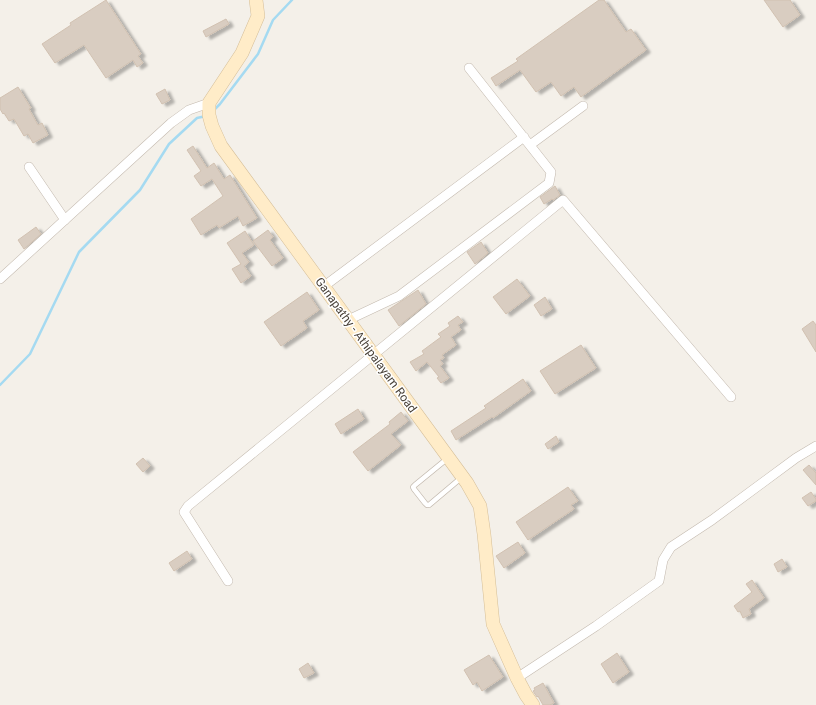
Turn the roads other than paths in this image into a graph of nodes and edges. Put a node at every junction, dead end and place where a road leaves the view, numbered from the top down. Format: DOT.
graph roads {
  1 [pos="256,0"];
  2 [pos="469,68"];
  3 [pos="209,103"];
  4 [pos="583,106"];
  5 [pos="524,138"];
  6 [pos="530,146"];
  7 [pos="29,167"];
  8 [pos="64,220"];
  9 [pos="0,279"];
  10 [pos="323,287"];
  11 [pos="348,320"];
  12 [pos="373,356"];
  13 [pos="731,397"];
  14 [pos="816,446"];
  15 [pos="448,457"];
  16 [pos="463,477"];
  17 [pos="228,581"];
  18 [pos="517,678"];
  19 [pos="533,705"];
  1 -- 3 [label="main road"];
  2 -- 5 [label="street"];
  3 -- 8 [label="street"];
  3 -- 10 [label="main road, Ganapathy - Athipalayam Road"];
  4 -- 6 [label="street"];
  5 -- 6 [label="street"];
  5 -- 10 [label="street"];
  6 -- 11 [label="street"];
  7 -- 8 [label="street"];
  8 -- 9 [label="street"];
  10 -- 11 [label="main road, Ganapathy - Athipalayam Road"];
  11 -- 12 [label="main road, Ganapathy - Athipalayam Road"];
  12 -- 13 [label="street"];
  12 -- 15 [label="main road, Ganapathy - Athipalayam Road"];
  12 -- 17 [label="street"];
  14 -- 18 [label="street"];
  15 -- 16 [label="main road, Ganapathy - Athipalayam Road"];
  15 -- 16 [label="lane"];
  16 -- 18 [label="main road, Ganapathy - Athipalayam Road"];
  18 -- 19 [label="main road, Ganapathy - Athipalayam Road"];
}
